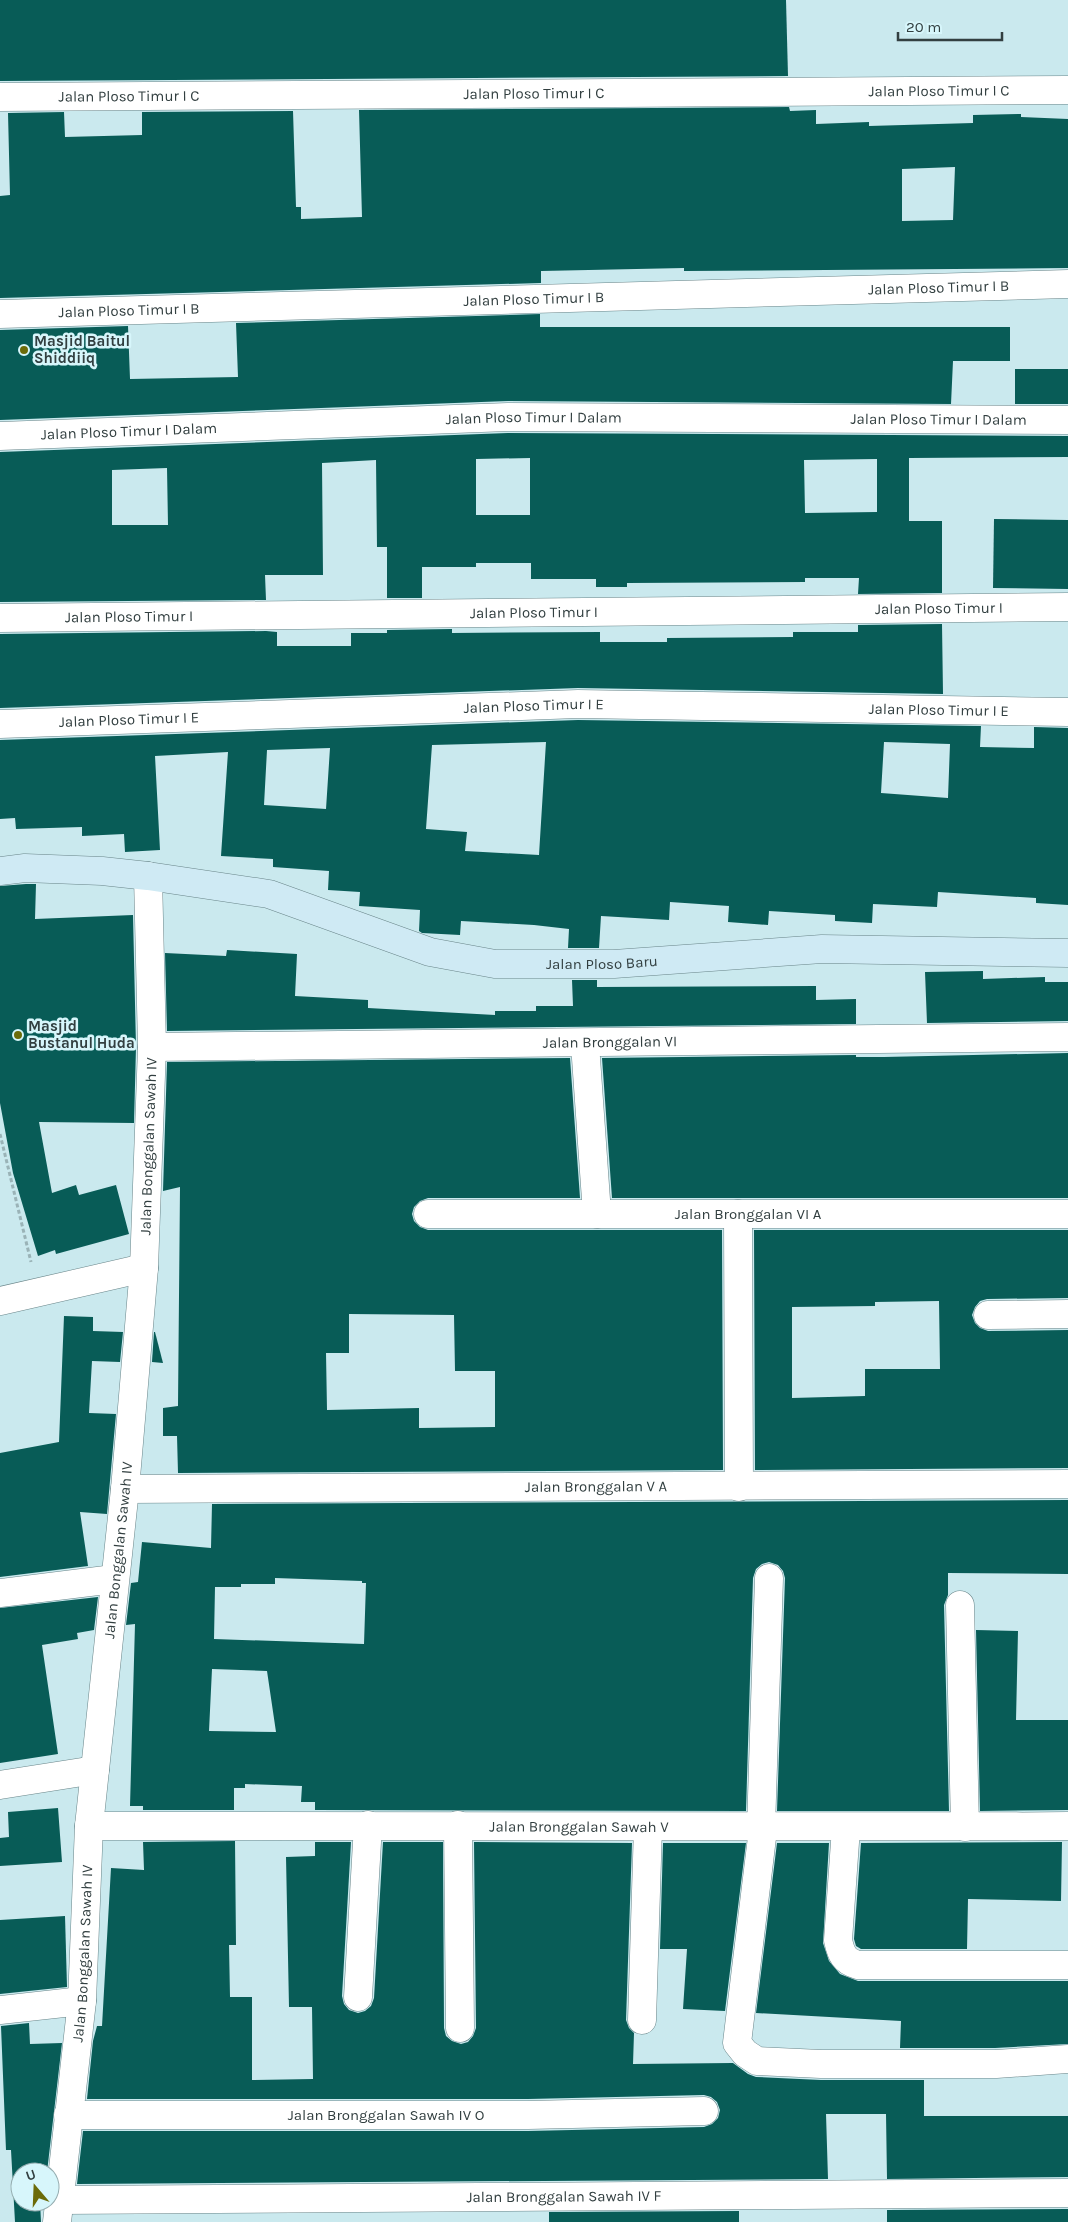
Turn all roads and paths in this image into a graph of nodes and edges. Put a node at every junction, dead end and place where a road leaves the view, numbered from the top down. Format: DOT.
graph roads {
  1 [pos="1068,90"];
  2 [pos="0,97"];
  3 [pos="1068,284"];
  4 [pos="0,314"];
  5 [pos="1068,420"];
  6 [pos="0,436"];
  7 [pos="1068,607"];
  8 [pos="0,618"];
  9 [pos="1068,712"];
  10 [pos="0,724"];
  11 [pos="0,871"];
  12 [pos="148,876"];
  13 [pos="1068,953"];
  14 [pos="1068,1037"];
  15 [pos="585,1044"];
  16 [pos="152,1047"];
  17 [pos="0,1134"];
  18 [pos="428,1214"];
  19 [pos="597,1214"];
  20 [pos="738,1214"];
  21 [pos="1068,1214"];
  22 [pos="144,1268"];
  23 [pos="37,1292"];
  24 [pos="0,1301"];
  25 [pos="1068,1314"];
  26 [pos="988,1315"];
  27 [pos="1068,1484"];
  28 [pos="739,1487"];
  29 [pos="125,1489"];
  30 [pos="769,1578"];
  31 [pos="114,1579"];
  32 [pos="0,1593"];
  33 [pos="960,1604"];
  34 [pos="95,1770"];
  35 [pos="0,1785"];
  36 [pos="458,1825"];
  37 [pos="90,1826"];
  38 [pos="368,1826"];
  39 [pos="1068,1826"];
  40 [pos="648,1827"];
  41 [pos="965,1827"];
  42 [pos="846,1828"];
  43 [pos="762,1829"];
  44 [pos="1068,1965"];
  45 [pos="358,1997"];
  46 [pos="82,2002"];
  47 [pos="0,2010"];
  48 [pos="642,2020"];
  49 [pos="460,2028"];
  50 [pos="1068,2059"];
  51 [pos="704,2110"];
  52 [pos="68,2115"];
  53 [pos="60,2192"];
  54 [pos="1068,2193"];
  55 [pos="60,2211"];
  1 -- 2 [label="street, Jalan Ploso Timur I C"];
  3 -- 4 [label="street, Jalan Ploso Timur I B"];
  5 -- 6 [label="street, Jalan Ploso Timur I Dalam"];
  7 -- 8 [label="street, Jalan Ploso Timur I"];
  9 -- 10 [label="street, Jalan Ploso Timur I E"];
  11 -- 12 [label="street, Jalan Ploso Baru"];
  12 -- 13 [label="street, Jalan Ploso Baru"];
  12 -- 16 [label="street, Jalan Bonggalan Sawah IV"];
  14 -- 15 [label="street, Jalan Bronggalan VI"];
  15 -- 16 [label="street, Jalan Bronggalan VI"];
  15 -- 19 [label="street"];
  16 -- 22 [label="street, Jalan Bonggalan Sawah IV"];
  17 -- 23 [label="path"];
  18 -- 19 [label="street, Jalan Bronggalan VI A"];
  19 -- 20 [label="street, Jalan Bronggalan VI A"];
  20 -- 21 [label="street, Jalan Bronggalan VI A"];
  20 -- 28 [label="street"];
  22 -- 23 [label="street"];
  22 -- 29 [label="street, Jalan Bonggalan Sawah IV"];
  23 -- 24 [label="street"];
  25 -- 26 [label="street"];
  27 -- 28 [label="street, Jalan Bronggalan V A"];
  28 -- 29 [label="street, Jalan Bronggalan V A"];
  29 -- 31 [label="street, Jalan Bonggalan Sawah IV"];
  30 -- 43 [label="street"];
  31 -- 32 [label="street"];
  31 -- 34 [label="street, Jalan Bonggalan Sawah IV"];
  33 -- 41 [label="street"];
  34 -- 35 [label="street"];
  34 -- 37 [label="street, Jalan Bonggalan Sawah IV"];
  36 -- 38 [label="street, Jalan Bronggalan Sawah V"];
  36 -- 40 [label="street, Jalan Bronggalan Sawah V"];
  36 -- 49 [label="street"];
  37 -- 38 [label="street, Jalan Bronggalan Sawah V"];
  37 -- 46 [label="street, Jalan Bonggalan Sawah IV"];
  38 -- 45 [label="street"];
  39 -- 41 [label="street, Jalan Bronggalan Sawah V"];
  40 -- 43 [label="street, Jalan Bronggalan Sawah V"];
  40 -- 48 [label="street"];
  41 -- 42 [label="street, Jalan Bronggalan Sawah V"];
  42 -- 43 [label="street, Jalan Bronggalan Sawah V"];
  42 -- 44 [label="street"];
  43 -- 50 [label="street"];
  46 -- 47 [label="street"];
  46 -- 52 [label="street, Jalan Bonggalan Sawah IV"];
  51 -- 52 [label="street, Jalan Bronggalan Sawah IV O"];
  52 -- 53 [label="street, Jalan Bonggalan Sawah IV"];
  54 -- 55 [label="street, Jalan Bronggalan Sawah IV F"];
}
